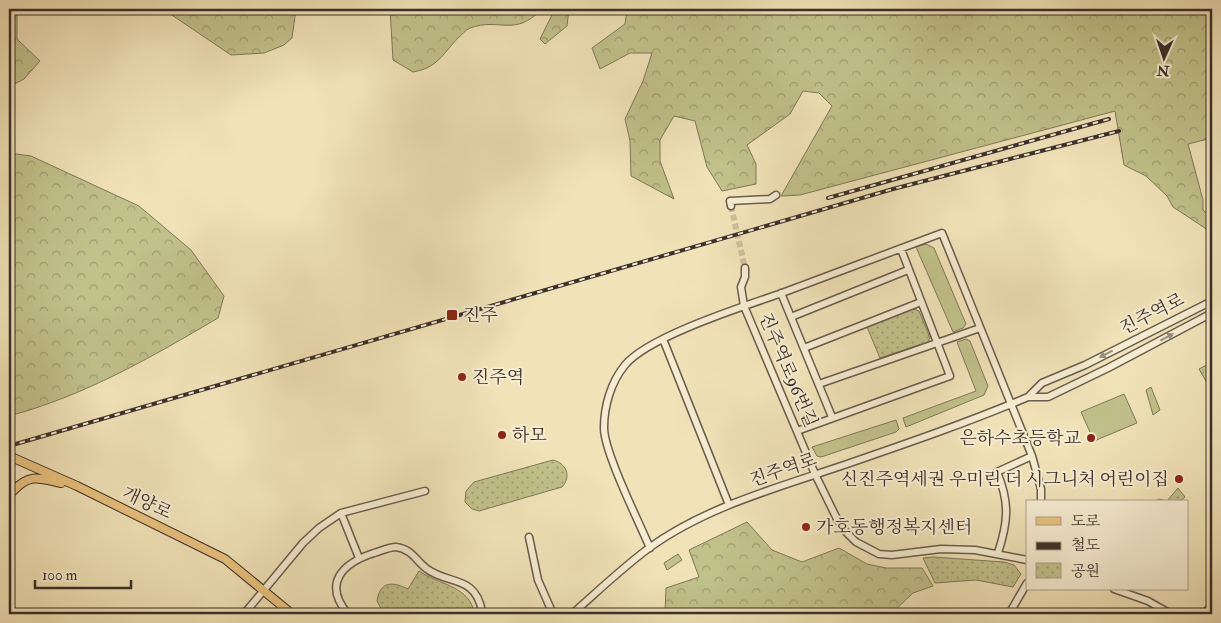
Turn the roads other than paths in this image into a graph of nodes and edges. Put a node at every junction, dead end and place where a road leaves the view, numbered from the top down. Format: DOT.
graph roads {
  1 [pos="776,195"];
  2 [pos="731,206"];
  3 [pos="901,248"];
  4 [pos="745,268"];
  5 [pos="908,270"];
  6 [pos="781,293"];
  7 [pos="1212,301"];
  8 [pos="921,302"];
  9 [pos="744,306"];
  10 [pos="1212,312"];
  11 [pos="791,317"];
  12 [pos="980,328"];
  13 [pos="663,339"];
  14 [pos="937,343"];
  15 [pos="804,348"];
  16 [pos="819,384"];
  17 [pos="1028,397"];
  18 [pos="1012,404"];
  19 [pos="832,417"];
  20 [pos="797,431"];
  21 [pos="9,456"];
  22 [pos="1032,456"];
  23 [pos="815,474"];
  24 [pos="9,476"];
  25 [pos="30,478"];
  26 [pos="77,486"];
  27 [pos="425,491"];
  28 [pos="11,494"];
  29 [pos="1042,500"];
  30 [pos="728,506"];
  31 [pos="342,513"];
  32 [pos="530,538"];
  33 [pos="650,548"];
  34 [pos="998,553"];
  35 [pos="359,558"];
  36 [pos="1026,560"];
  37 [pos="1026,586"];
  38 [pos="264,589"];
  39 [pos="1117,590"];
  40 [pos="1212,606"];
  41 [pos="244,614"];
  42 [pos="292,614"];
  43 [pos="348,614"];
  44 [pos="479,614"];
  45 [pos="553,614"];
  46 [pos="572,614"];
  47 [pos="1009,614"];
  48 [pos="1171,614"];
  49 [pos="1204,614"];
  1 -- 2 [label="street"];
  3 -- 5 [label="street"];
  3 -- 6 [label="street"];
  3 -- 12 [label="street"];
  4 -- 9 [label="street"];
  5 -- 8 [label="street"];
  5 -- 11 [label="street"];
  6 -- 9 [label="street"];
  6 -- 11 [label="street"];
  7 -- 17 [label="street, 진주역로, one-way"];
  8 -- 14 [label="street"];
  8 -- 15 [label="street"];
  9 -- 13 [label="street"];
  9 -- 20 [label="street, 진주역로96번길"];
  17 -- 10 [label="street, 진주역로, one-way"];
  11 -- 15 [label="street"];
  12 -- 14 [label="street"];
  12 -- 18 [label="street"];
  13 -- 30 [label="street"];
  13 -- 33 [label="street"];
  14 -- 16 [label="street"];
  14 -- 19 [label="street"];
  15 -- 16 [label="street"];
  16 -- 19 [label="street"];
  17 -- 18 [label="street, 진주역로"];
  18 -- 22 [label="street"];
  18 -- 23 [label="street, 진주역로"];
  19 -- 20 [label="street"];
  20 -- 23 [label="street, 진주역로96번길"];
  21 -- 26 [label="main road, 개양로"];
  22 -- 29 [label="street"];
  22 -- 34 [label="street"];
  23 -- 30 [label="street, 진주역로"];
  23 -- 34 [label="street, 진주역로96번길"];
  24 -- 25 [label="main road"];
  24 -- 28 [label="main road"];
  25 -- 26 [label="main road"];
  25 -- 28 [label="main road"];
  26 -- 38 [label="main road, 개양로"];
  27 -- 31 [label="street"];
  30 -- 33 [label="street, 진주역로"];
  31 -- 35 [label="street"];
  31 -- 38 [label="street"];
  32 -- 45 [label="street"];
  33 -- 46 [label="street, 진주역로"];
  34 -- 36 [label="street, 진주역로96번길"];
  35 -- 43 [label="street"];
  35 -- 44 [label="street"];
  37 -- 47 [label="street"];
  38 -- 41 [label="street"];
  38 -- 42 [label="main road, 개양로"];
  39 -- 48 [label="street"];
  40 -- 49 [label="street"];
}
